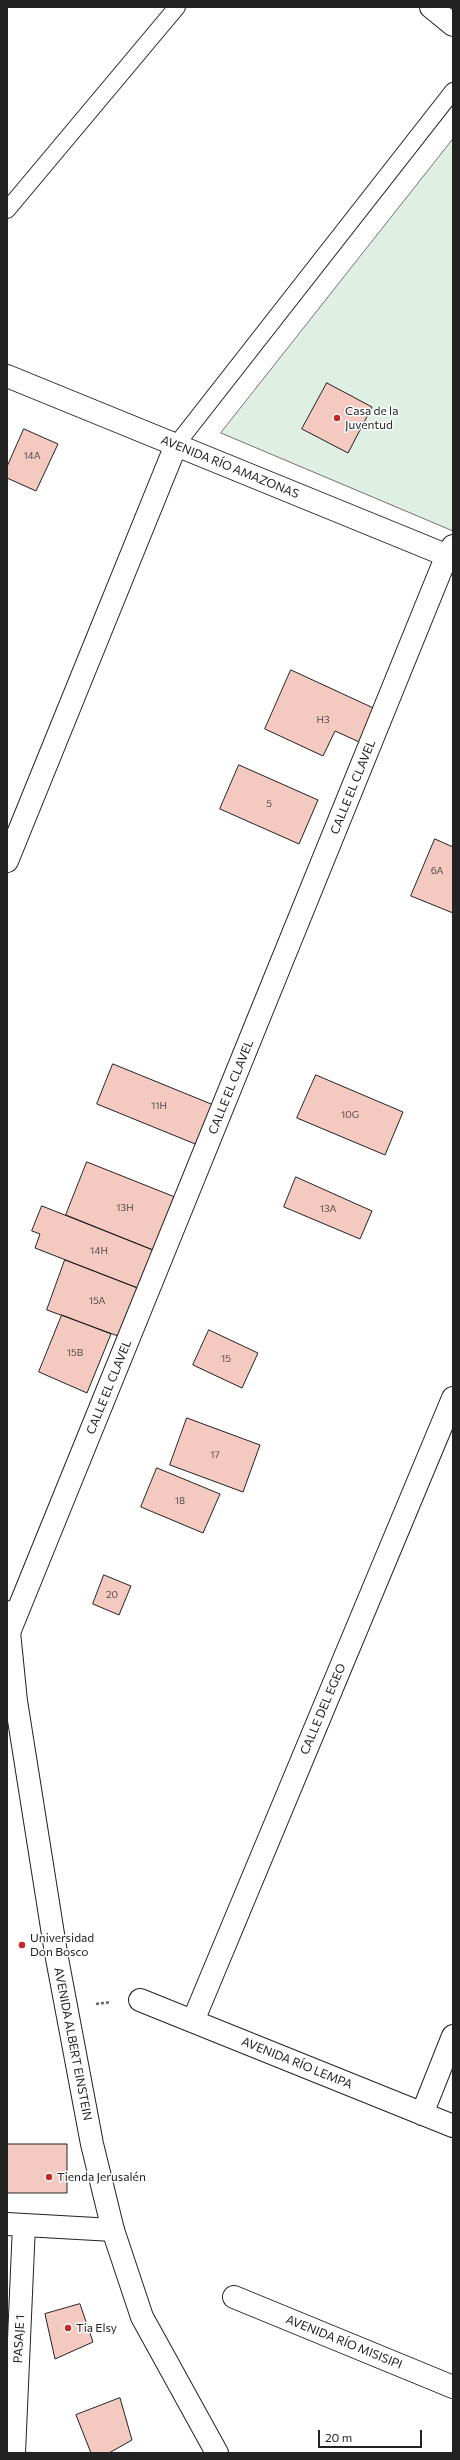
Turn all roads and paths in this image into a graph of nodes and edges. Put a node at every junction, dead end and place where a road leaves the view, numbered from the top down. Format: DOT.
graph roads {
  1 [pos="177,7"];
  2 [pos="431,7"];
  3 [pos="453,26"];
  4 [pos="453,91"];
  5 [pos="7,210"];
  6 [pos="7,376"];
  7 [pos="176,445"];
  8 [pos="451,553"];
  9 [pos="7,861"];
  10 [pos="453,1398"];
  11 [pos="9,1621"];
  12 [pos="12,1703"];
  13 [pos="140,2000"];
  14 [pos="193,2021"];
  15 [pos="453,2036"];
  16 [pos="422,2114"];
  17 [pos="453,2126"];
  18 [pos="16,2224"];
  19 [pos="113,2230"];
  20 [pos="234,2297"];
  21 [pos="453,2387"];
  22 [pos="14,2453"];
  23 [pos="217,2453"];
  1 -- 5 [label="lane"];
  2 -- 3 [label="street"];
  4 -- 7 [label="lane"];
  6 -- 7 [label="street, AVENIDA RÍO AMAZONAS"];
  7 -- 8 [label="street, AVENIDA RÍO AMAZONAS"];
  7 -- 9 [label="street"];
  8 -- 11 [label="street, CALLE EL CLAVEL"];
  10 -- 14 [label="street, CALLE DEL EGEO"];
  11 -- 12 [label="street, AVENIDA ALBERT EINSTEIN"];
  12 -- 19 [label="street, AVENIDA ALBERT EINSTEIN"];
  13 -- 14 [label="street, AVENIDA RÍO LEMPA"];
  14 -- 16 [label="street, AVENIDA RÍO LEMPA"];
  15 -- 16 [label="street"];
  16 -- 17 [label="street, AVENIDA RÍO LEMPA"];
  18 -- 19 [label="street"];
  18 -- 22 [label="street, PASAJE 1"];
  19 -- 23 [label="street, AVENIDA ALBERT EINSTEIN"];
  20 -- 21 [label="street, AVENIDA RÍO MISISIPI"];
}
